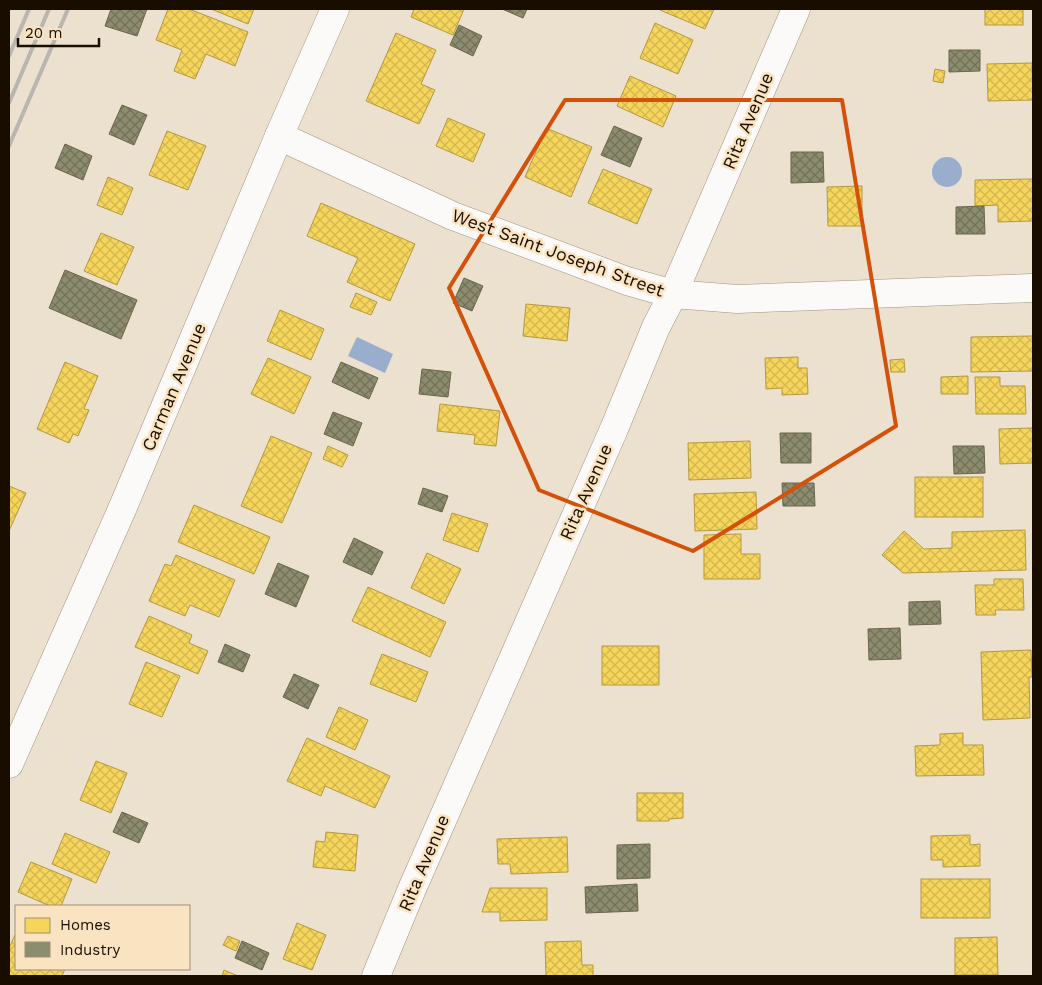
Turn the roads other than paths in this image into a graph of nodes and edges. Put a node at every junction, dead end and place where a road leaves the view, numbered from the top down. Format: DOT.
graph roads {
  1 [pos="335,9"];
  2 [pos="796,9"];
  3 [pos="279,136"];
  4 [pos="1033,288"];
  5 [pos="673,294"];
  6 [pos="9,764"];
  7 [pos="376,976"];
  1 -- 3 [label="street, Carman Avenue"];
  2 -- 5 [label="street, Rita Avenue"];
  3 -- 5 [label="street, West Saint Joseph Street"];
  3 -- 6 [label="street, Carman Avenue"];
  4 -- 5 [label="street, West Saint Joseph Street"];
  5 -- 7 [label="street, Rita Avenue"];
}
